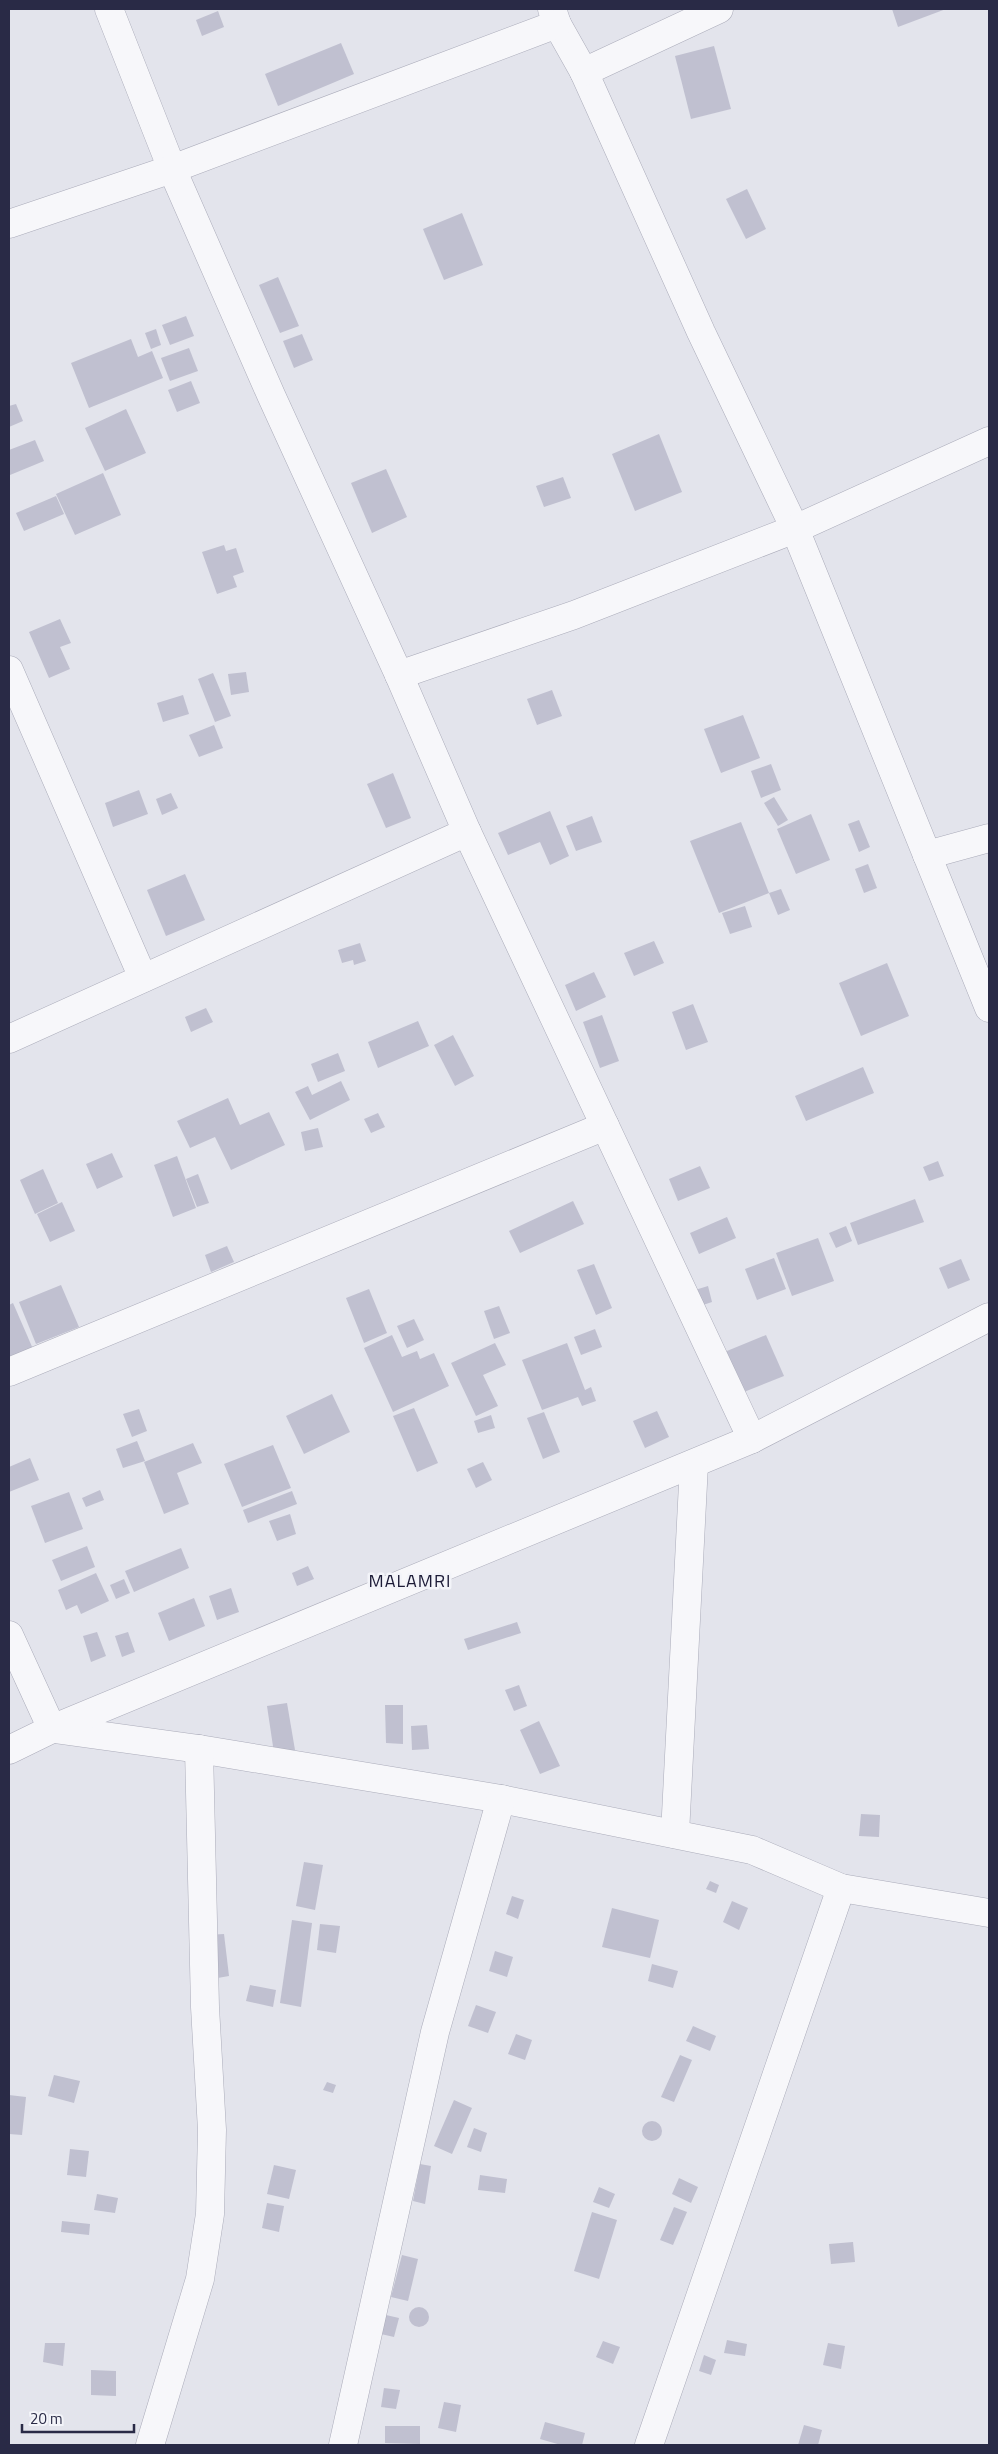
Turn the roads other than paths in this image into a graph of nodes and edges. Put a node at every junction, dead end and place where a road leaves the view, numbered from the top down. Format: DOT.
graph roads {
  1 [pos="110,9"];
  2 [pos="719,9"];
  3 [pos="554,16"];
  4 [pos="584,72"];
  5 [pos="172,169"];
  6 [pos="9,224"];
  7 [pos="989,441"];
  8 [pos="795,529"];
  9 [pos="9,670"];
  10 [pos="399,675"];
  11 [pos="466,832"];
  12 [pos="989,838"];
  13 [pos="927,855"];
  14 [pos="143,978"];
  15 [pos="989,1008"];
  16 [pos="9,1039"];
  17 [pos="605,1126"];
  18 [pos="989,1317"];
  19 [pos="9,1372"];
  20 [pos="752,1439"];
  21 [pos="694,1464"];
  22 [pos="9,1636"];
  23 [pos="52,1729"];
  24 [pos="199,1749"];
  25 [pos="9,1750"];
  26 [pos="501,1799"];
  27 [pos="675,1834"];
  28 [pos="841,1888"];
  29 [pos="989,1913"];
  30 [pos="150,2445"];
  31 [pos="343,2445"];
  32 [pos="649,2445"];
  1 -- 5 [label="street"];
  2 -- 4 [label="street"];
  3 -- 4 [label="street"];
  3 -- 5 [label="street"];
  4 -- 8 [label="street"];
  5 -- 6 [label="street"];
  5 -- 10 [label="street"];
  7 -- 8 [label="street"];
  8 -- 10 [label="street"];
  8 -- 13 [label="street"];
  9 -- 14 [label="street"];
  10 -- 11 [label="street"];
  11 -- 14 [label="street"];
  11 -- 17 [label="street"];
  12 -- 13 [label="street"];
  13 -- 15 [label="street"];
  14 -- 16 [label="street"];
  17 -- 19 [label="street"];
  17 -- 20 [label="street"];
  18 -- 20 [label="street"];
  20 -- 21 [label="street"];
  21 -- 23 [label="street"];
  21 -- 27 [label="street"];
  22 -- 23 [label="street"];
  23 -- 24 [label="street"];
  23 -- 25 [label="street"];
  24 -- 26 [label="street"];
  24 -- 30 [label="street"];
  26 -- 27 [label="street"];
  26 -- 31 [label="street"];
  27 -- 28 [label="street"];
  28 -- 29 [label="street"];
  28 -- 32 [label="street"];
}
